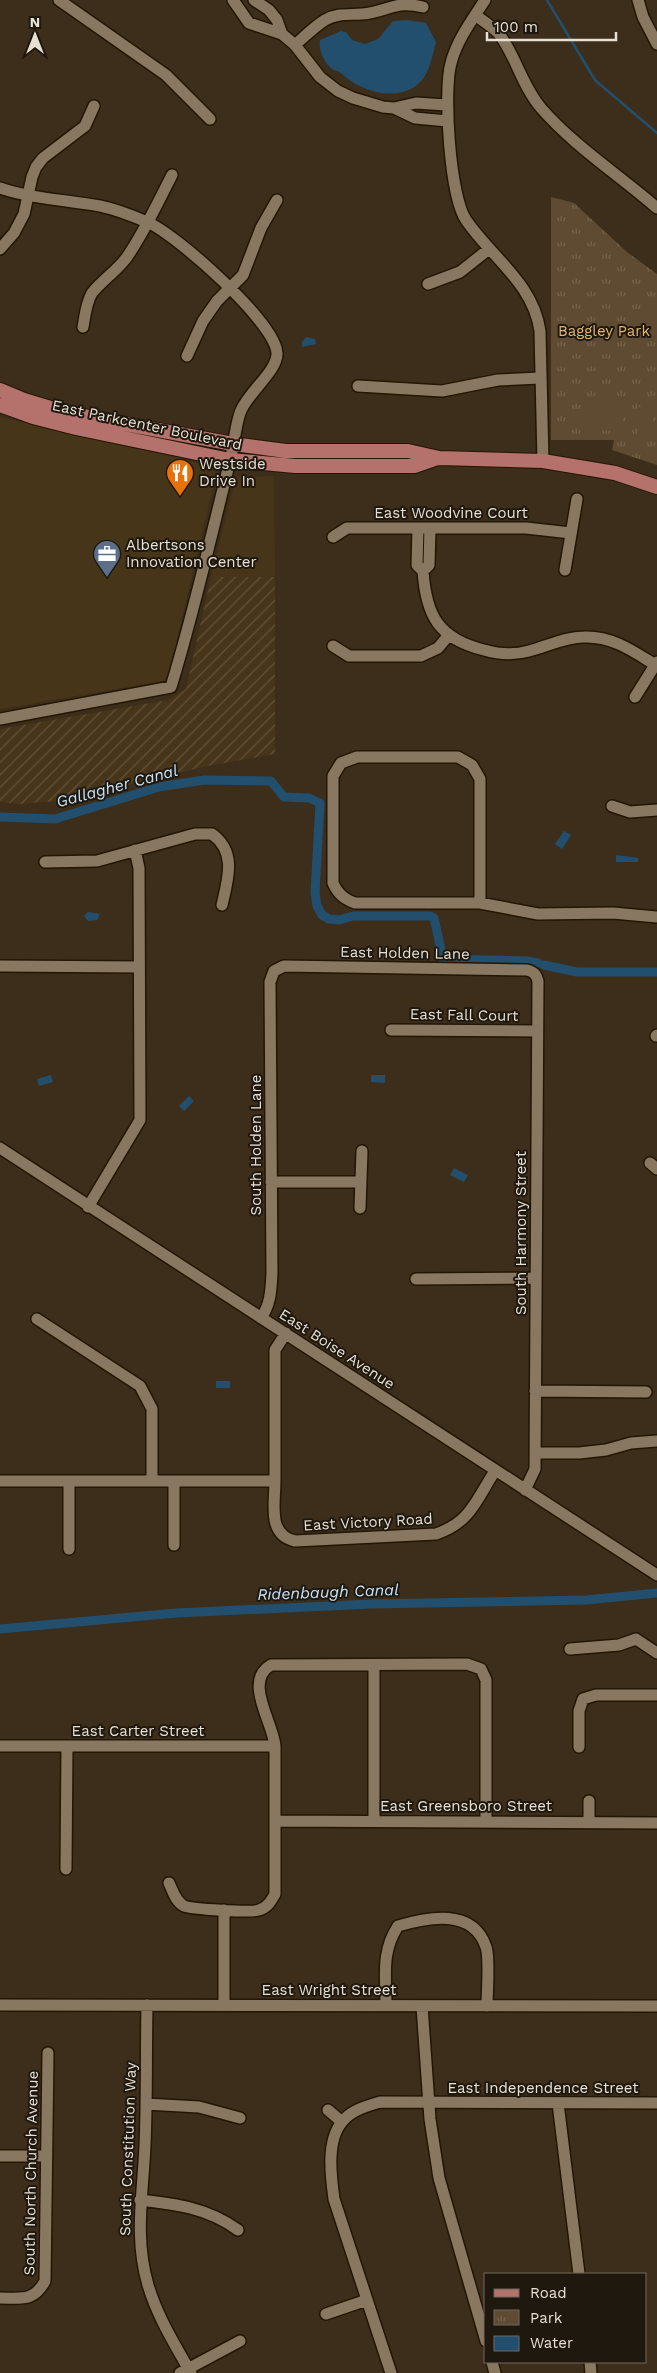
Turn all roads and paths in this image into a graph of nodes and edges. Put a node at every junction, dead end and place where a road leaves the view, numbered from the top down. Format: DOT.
graph roads {
  1 [pos="59,0"];
  2 [pos="233,0"];
  3 [pos="254,0"];
  4 [pos="484,0"];
  5 [pos="638,0"];
  6 [pos="423,7"];
  7 [pos="475,15"];
  8 [pos="282,34"];
  9 [pos="656,41"];
  10 [pos="295,46"];
  11 [pos="424,104"];
  12 [pos="446,105"];
  13 [pos="94,106"];
  14 [pos="394,108"];
  15 [pos="423,118"];
  16 [pos="210,119"];
  17 [pos="448,121"];
  18 [pos="172,174"];
  19 [pos="0,188"];
  20 [pos="28,196"];
  21 [pos="278,200"];
  22 [pos="657,208"];
  23 [pos="148,222"];
  24 [pos="489,248"];
  25 [pos="0,249"];
  26 [pos="428,284"];
  27 [pos="229,290"];
  28 [pos="83,327"];
  29 [pos="187,356"];
  30 [pos="540,378"];
  31 [pos="358,386"];
  32 [pos="0,390"];
  33 [pos="0,405"];
  34 [pos="233,444"];
  35 [pos="440,458"];
  36 [pos="230,460"];
  37 [pos="543,461"];
  38 [pos="657,487"];
  39 [pos="577,499"];
  40 [pos="418,528"];
  41 [pos="430,528"];
  42 [pos="571,533"];
  43 [pos="333,537"];
  44 [pos="565,570"];
  45 [pos="423,572"];
  46 [pos="448,636"];
  47 [pos="333,646"];
  48 [pos="656,665"];
  49 [pos="635,697"];
  50 [pos="0,719"];
  51 [pos="612,806"];
  52 [pos="657,810"];
  53 [pos="135,850"];
  54 [pos="45,862"];
  55 [pos="480,903"];
  56 [pos="222,905"];
  57 [pos="657,918"];
  58 [pos="0,966"];
  59 [pos="139,967"];
  60 [pos="274,971"];
  61 [pos="536,975"];
  62 [pos="391,1030"];
  63 [pos="537,1031"];
  64 [pos="0,1148"];
  65 [pos="362,1151"];
  66 [pos="271,1182"];
  67 [pos="361,1182"];
  68 [pos="88,1206"];
  69 [pos="360,1208"];
  70 [pos="536,1278"];
  71 [pos="416,1279"];
  72 [pos="262,1318"];
  73 [pos="37,1319"];
  74 [pos="286,1333"];
  75 [pos="535,1391"];
  76 [pos="646,1392"];
  77 [pos="657,1441"];
  78 [pos="535,1453"];
  79 [pos="495,1471"];
  80 [pos="0,1481"];
  81 [pos="69,1481"];
  82 [pos="152,1481"];
  83 [pos="174,1481"];
  84 [pos="275,1481"];
  85 [pos="525,1490"];
  86 [pos="174,1545"];
  87 [pos="69,1549"];
  88 [pos="655,1571"];
  89 [pos="570,1649"];
  90 [pos="657,1653"];
  91 [pos="374,1665"];
  92 [pos="657,1695"];
  93 [pos="0,1746"];
  94 [pos="67,1746"];
  95 [pos="275,1746"];
  96 [pos="579,1747"];
  97 [pos="589,1802"];
  98 [pos="275,1821"];
  99 [pos="374,1821"];
  100 [pos="486,1821"];
  101 [pos="588,1822"];
  102 [pos="657,1823"];
  103 [pos="66,1869"];
  104 [pos="169,1883"];
  105 [pos="224,1910"];
  106 [pos="0,2005"];
  107 [pos="147,2005"];
  108 [pos="224,2005"];
  109 [pos="386,2005"];
  110 [pos="422,2006"];
  111 [pos="487,2006"];
  112 [pos="657,2006"];
  113 [pos="48,2053"];
  114 [pos="429,2102"];
  115 [pos="558,2103"];
  116 [pos="657,2103"];
  117 [pos="146,2104"];
  118 [pos="328,2110"];
  119 [pos="240,2118"];
  120 [pos="342,2122"];
  121 [pos="0,2156"];
  122 [pos="46,2156"];
  123 [pos="140,2200"];
  124 [pos="238,2230"];
  125 [pos="579,2273"];
  126 [pos="0,2298"];
  127 [pos="367,2300"];
  128 [pos="326,2314"];
  129 [pos="484,2334"];
  130 [pos="240,2341"];
  131 [pos="186,2371"];
  132 [pos="392,2373"];
  1 -- 16 [label="street"];
  2 -- 8 [label="street"];
  3 -- 8 [label="street"];
  4 -- 7 [label="street"];
  5 -- 9 [label="street"];
  6 -- 10 [label="street"];
  7 -- 12 [label="street"];
  7 -- 22 [label="street"];
  8 -- 10 [label="street"];
  10 -- 14 [label="street"];
  11 -- 12 [label="street"];
  11 -- 14 [label="street"];
  11 -- 15 [label="street"];
  12 -- 17 [label="street"];
  13 -- 20 [label="street"];
  14 -- 15 [label="street"];
  15 -- 17 [label="street"];
  17 -- 24 [label="street"];
  18 -- 23 [label="street"];
  19 -- 20 [label="street"];
  20 -- 23 [label="street"];
  20 -- 25 [label="street"];
  21 -- 27 [label="street"];
  23 -- 27 [label="street"];
  23 -- 28 [label="street"];
  24 -- 26 [label="street"];
  24 -- 30 [label="street"];
  27 -- 29 [label="street"];
  27 -- 34 [label="street"];
  30 -- 31 [label="street"];
  30 -- 37 [label="street"];
  32 -- 34 [label="main road, East Parkcenter Boulevard"];
  33 -- 36 [label="main road, East Parkcenter Boulevard"];
  34 -- 35 [label="main road, East Parkcenter Boulevard"];
  34 -- 36 [label="street"];
  35 -- 36 [label="main road, East Parkcenter Boulevard"];
  35 -- 37 [label="main road, East Parkcenter Boulevard"];
  36 -- 50 [label="street"];
  37 -- 38 [label="main road, East Parkcenter Boulevard"];
  39 -- 42 [label="street"];
  40 -- 41 [label="street, East Woodvine Court"];
  40 -- 43 [label="street, East Woodvine Court"];
  40 -- 45 [label="street"];
  41 -- 42 [label="street, East Woodvine Court"];
  41 -- 45 [label="street"];
  42 -- 44 [label="street"];
  45 -- 46 [label="street"];
  46 -- 47 [label="street"];
  46 -- 48 [label="street"];
  48 -- 49 [label="street"];
  51 -- 52 [label="street"];
  53 -- 54 [label="street"];
  53 -- 56 [label="street"];
  53 -- 59 [label="street"];
  55 -- 55 [label="street"];
  55 -- 57 [label="street"];
  58 -- 59 [label="street"];
  59 -- 68 [label="street"];
  60 -- 61 [label="street, East Holden Lane"];
  60 -- 66 [label="street, South Holden Lane"];
  61 -- 63 [label="street, South Harmony Street"];
  62 -- 63 [label="street, East Fall Court"];
  63 -- 70 [label="street, South Harmony Street"];
  64 -- 68 [label="street, East Boise Avenue"];
  65 -- 67 [label="street"];
  66 -- 67 [label="street"];
  66 -- 72 [label="street, South Holden Lane"];
  67 -- 69 [label="street"];
  68 -- 72 [label="street, East Boise Avenue"];
  70 -- 71 [label="street"];
  70 -- 75 [label="street, South Harmony Street"];
  72 -- 74 [label="street, East Boise Avenue"];
  73 -- 82 [label="street"];
  74 -- 79 [label="street, East Boise Avenue"];
  74 -- 84 [label="street, East Victory Road"];
  75 -- 76 [label="street"];
  75 -- 78 [label="street, South Harmony Street"];
  77 -- 78 [label="street"];
  78 -- 85 [label="street, South Harmony Street"];
  79 -- 84 [label="street, East Victory Road"];
  79 -- 85 [label="street, East Boise Avenue"];
  80 -- 81 [label="street"];
  81 -- 82 [label="street"];
  81 -- 87 [label="street"];
  82 -- 83 [label="street"];
  83 -- 84 [label="street"];
  83 -- 86 [label="street"];
  85 -- 88 [label="street, East Boise Avenue"];
  89 -- 90 [label="street"];
  91 -- 95 [label="street"];
  91 -- 99 [label="street"];
  91 -- 100 [label="street"];
  92 -- 96 [label="street"];
  93 -- 94 [label="street, East Carter Street"];
  94 -- 95 [label="street, East Carter Street"];
  94 -- 103 [label="street"];
  95 -- 98 [label="street"];
  97 -- 101 [label="street"];
  98 -- 99 [label="street, East Greensboro Street"];
  98 -- 105 [label="street"];
  99 -- 100 [label="street, East Greensboro Street"];
  100 -- 101 [label="street, East Greensboro Street"];
  101 -- 102 [label="street, East Greensboro Street"];
  104 -- 105 [label="street"];
  105 -- 108 [label="street"];
  106 -- 107 [label="street, East Wright Street"];
  107 -- 108 [label="street, East Wright Street"];
  107 -- 117 [label="street, South Constitution Way"];
  108 -- 109 [label="street, East Wright Street"];
  109 -- 110 [label="street, East Wright Street"];
  109 -- 111 [label="street"];
  110 -- 111 [label="street, East Wright Street"];
  110 -- 114 [label="street"];
  111 -- 112 [label="street, East Wright Street"];
  113 -- 122 [label="street, South North Church Avenue"];
  114 -- 115 [label="street, East Independence Street"];
  114 -- 120 [label="street, East Independence Street"];
  114 -- 129 [label="street"];
  115 -- 116 [label="street, East Independence Street"];
  115 -- 125 [label="street"];
  117 -- 119 [label="street"];
  117 -- 123 [label="street, South Constitution Way"];
  118 -- 120 [label="street"];
  120 -- 127 [label="street"];
  121 -- 122 [label="street"];
  122 -- 126 [label="street, South North Church Avenue"];
  123 -- 124 [label="street"];
  123 -- 131 [label="street, South Constitution Way"];
  127 -- 128 [label="street"];
  127 -- 132 [label="street"];
  130 -- 131 [label="street"];
}
